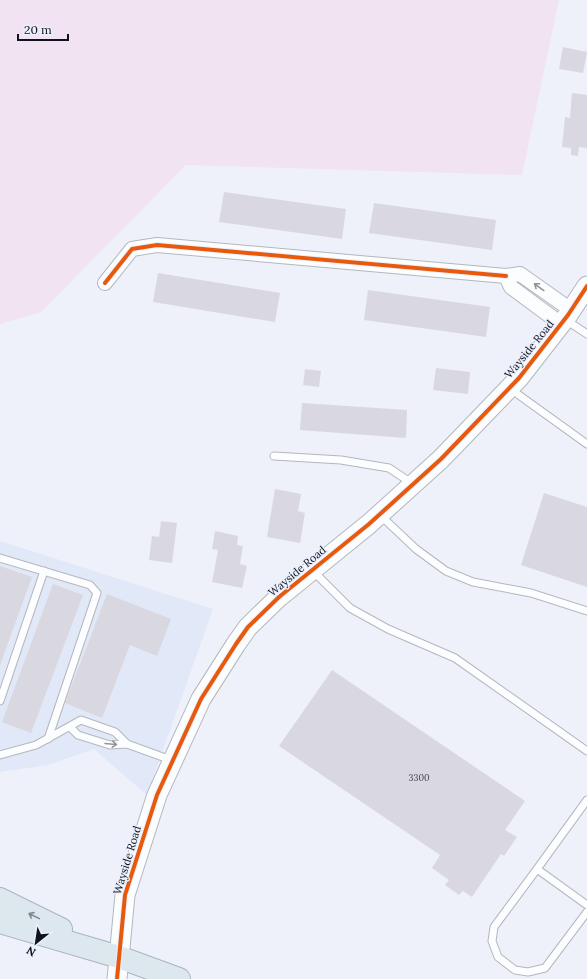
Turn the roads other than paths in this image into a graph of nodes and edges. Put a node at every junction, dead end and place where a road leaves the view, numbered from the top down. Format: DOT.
graph roads {
  1 [pos="105,283"];
  2 [pos="587,286"];
  3 [pos="566,318"];
  4 [pos="587,334"];
  5 [pos="509,388"];
  6 [pos="587,444"];
  7 [pos="274,456"];
  8 [pos="413,484"];
  9 [pos="380,514"];
  10 [pos="0,558"];
  11 [pos="312,570"];
  12 [pos="44,571"];
  13 [pos="587,611"];
  14 [pos="0,701"];
  15 [pos="70,726"];
  16 [pos="48,739"];
  17 [pos="127,744"];
  18 [pos="587,751"];
  19 [pos="0,756"];
  20 [pos="172,760"];
  21 [pos="587,800"];
  22 [pos="537,869"];
  23 [pos="0,899"];
  24 [pos="587,905"];
  25 [pos="587,912"];
  26 [pos="0,922"];
  27 [pos="119,958"];
  28 [pos="117,979"];
  29 [pos="179,979"];
  1 -- 3 [label="street"];
  2 -- 3 [label="street, Wayside Road"];
  3 -- 4 [label="lane"];
  3 -- 5 [label="street, Wayside Road"];
  5 -- 6 [label="lane"];
  5 -- 8 [label="street, Wayside Road"];
  7 -- 8 [label="lane"];
  8 -- 9 [label="street, Wayside Road"];
  9 -- 11 [label="street, Wayside Road"];
  9 -- 13 [label="lane"];
  10 -- 12 [label="lane"];
  11 -- 18 [label="lane"];
  11 -- 20 [label="street, Wayside Road"];
  12 -- 14 [label="lane"];
  12 -- 16 [label="lane"];
  15 -- 16 [label="lane"];
  15 -- 17 [label="lane, one-way"];
  15 -- 17 [label="lane"];
  16 -- 19 [label="lane"];
  17 -- 20 [label="lane"];
  20 -- 27 [label="street, Wayside Road"];
  21 -- 22 [label="lane"];
  22 -- 24 [label="lane"];
  22 -- 25 [label="lane"];
  27 -- 23 [label="highway, one-way"];
  26 -- 27 [label="highway"];
  27 -- 28 [label="street, Wayside Road"];
  27 -- 29 [label="highway"];
}
